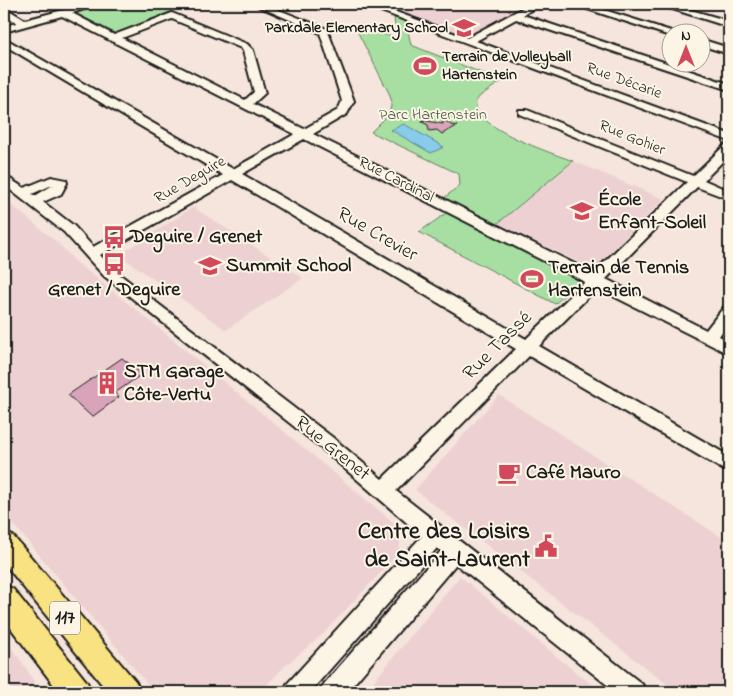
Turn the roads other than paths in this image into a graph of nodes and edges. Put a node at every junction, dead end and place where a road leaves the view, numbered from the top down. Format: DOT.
graph roads {
  1 [pos="95,4"];
  2 [pos="257,4"];
  3 [pos="366,4"];
  4 [pos="536,4"];
  5 [pos="576,4"];
  6 [pos="661,4"];
  7 [pos="4,10"];
  8 [pos="62,12"];
  9 [pos="515,15"];
  10 [pos="22,22"];
  11 [pos="729,24"];
  12 [pos="4,28"];
  13 [pos="660,30"];
  14 [pos="114,38"];
  15 [pos="4,41"];
  16 [pos="468,41"];
  17 [pos="710,45"];
  18 [pos="729,51"];
  19 [pos="729,87"];
  20 [pos="246,104"];
  21 [pos="523,112"];
  22 [pos="305,134"];
  23 [pos="729,138"];
  24 [pos="729,148"];
  25 [pos="233,175"];
  26 [pos="4,179"];
  27 [pos="695,181"];
  28 [pos="729,195"];
  29 [pos="91,254"];
  30 [pos="596,281"];
  31 [pos="729,311"];
  32 [pos="708,338"];
  33 [pos="529,347"];
  34 [pos="729,348"];
  35 [pos="729,465"];
  36 [pos="383,491"];
  37 [pos="436,535"];
  38 [pos="4,544"];
  39 [pos="455,550"];
  40 [pos="4,598"];
  41 [pos="77,692"];
  42 [pos="126,692"];
  43 [pos="295,692"];
  44 [pos="332,692"];
  45 [pos="634,692"];
  1 -- 8 [label="street"];
  2 -- 22 [label="street"];
  3 -- 16 [label="street, Rue Décarie"];
  4 -- 9 [label="street"];
  5 -- 13 [label="street"];
  6 -- 11 [label="street"];
  7 -- 10 [label="street"];
  8 -- 10 [label="street"];
  8 -- 14 [label="street, Rue Cardinal"];
  9 -- 16 [label="street"];
  9 -- 19 [label="street"];
  10 -- 12 [label="street"];
  14 -- 20 [label="street, Rue Cardinal"];
  14 -- 20 [label="street"];
  15 -- 25 [label="street, Rue Crevier"];
  16 -- 23 [label="street, Rue Décarie"];
  17 -- 18 [label="street"];
  20 -- 22 [label="street, Rue Cardinal"];
  21 -- 27 [label="street, Rue Gohier"];
  22 -- 25 [label="street, Rue Deguire"];
  22 -- 30 [label="street, Rue Cardinal"];
  24 -- 27 [label="street, Rue Tassé"];
  25 -- 29 [label="street, Rue Deguire"];
  25 -- 33 [label="street, Rue Crevier"];
  26 -- 29 [label="street, Rue Grenet"];
  27 -- 28 [label="street, Rue Gohier"];
  27 -- 30 [label="street, Rue Tassé"];
  29 -- 36 [label="street, Rue Grenet"];
  30 -- 32 [label="street, Rue Cardinal"];
  30 -- 33 [label="street, Rue Tassé"];
  31 -- 32 [label="street"];
  32 -- 34 [label="street, Rue Cardinal"];
  33 -- 35 [label="street, Rue Crevier"];
  33 -- 36 [label="street, Rue Tassé"];
  36 -- 37 [label="street, Rue Grenet"];
  37 -- 39 [label="street, Rue Grenet"];
  37 -- 43 [label="street"];
  38 -- 42 [label="main road, 117"];
  39 -- 44 [label="street"];
  39 -- 45 [label="street, Rue Grenet"];
  40 -- 41 [label="main road, 117"];
}
